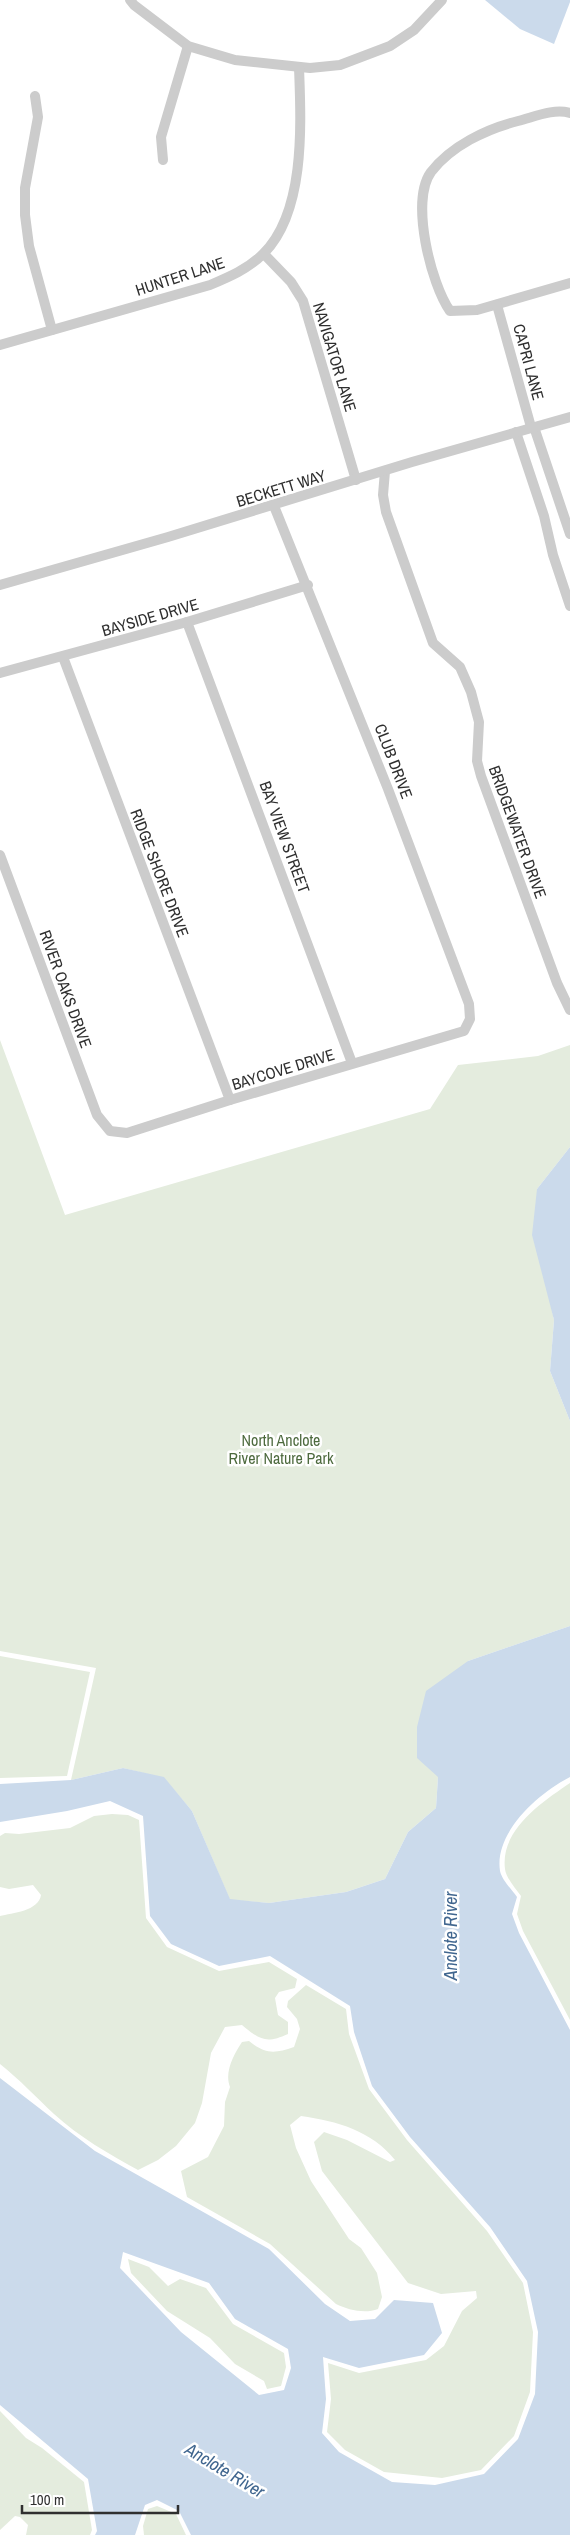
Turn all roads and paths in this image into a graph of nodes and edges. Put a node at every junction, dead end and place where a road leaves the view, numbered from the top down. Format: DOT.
graph roads {
  1 [pos="130,0"];
  2 [pos="442,0"];
  3 [pos="188,46"];
  4 [pos="299,67"];
  5 [pos="35,96"];
  6 [pos="570,113"];
  7 [pos="163,160"];
  8 [pos="264,254"];
  9 [pos="570,283"];
  10 [pos="497,305"];
  11 [pos="52,330"];
  12 [pos="0,345"];
  13 [pos="570,417"];
  14 [pos="533,427"];
  15 [pos="516,432"];
  16 [pos="385,471"];
  17 [pos="356,480"];
  18 [pos="274,506"];
  19 [pos="570,534"];
  20 [pos="0,585"];
  21 [pos="308,586"];
  22 [pos="570,606"];
  23 [pos="188,622"];
  24 [pos="63,657"];
  25 [pos="0,673"];
  26 [pos="0,855"];
  27 [pos="570,1010"];
  28 [pos="464,1031"];
  29 [pos="352,1064"];
  30 [pos="230,1100"];
  31 [pos="110,1131"];
  1 -- 3 [label="street"];
  2 -- 4 [label="street"];
  3 -- 4 [label="street"];
  3 -- 7 [label="street"];
  4 -- 8 [label="street, HUNTER LANE"];
  5 -- 11 [label="street"];
  6 -- 10 [label="street"];
  8 -- 11 [label="street, HUNTER LANE"];
  8 -- 17 [label="street, NAVIGATOR LANE"];
  9 -- 10 [label="street"];
  10 -- 14 [label="street, CAPRI LANE"];
  11 -- 12 [label="street, HUNTER LANE"];
  13 -- 14 [label="street, BECKETT WAY"];
  14 -- 15 [label="street, BECKETT WAY"];
  14 -- 19 [label="street, CAPRI LANE"];
  15 -- 16 [label="street, BECKETT WAY"];
  15 -- 22 [label="street"];
  16 -- 17 [label="street, BECKETT WAY"];
  16 -- 27 [label="street, BRIDGEWATER DRIVE"];
  17 -- 18 [label="street, BECKETT WAY"];
  18 -- 20 [label="street, BECKETT WAY"];
  18 -- 21 [label="street, CLUB DRIVE"];
  21 -- 23 [label="street, BAYSIDE DRIVE"];
  21 -- 28 [label="street, CLUB DRIVE"];
  23 -- 24 [label="street, BAYSIDE DRIVE"];
  23 -- 29 [label="street, BAY VIEW STREET"];
  24 -- 25 [label="street, BAYSIDE DRIVE"];
  24 -- 30 [label="street, RIDGE SHORE DRIVE"];
  26 -- 31 [label="street, RIVER OAKS DRIVE"];
  28 -- 29 [label="street, BAYCOVE DRIVE"];
  29 -- 30 [label="street, BAYCOVE DRIVE"];
  30 -- 31 [label="street, BAYCOVE DRIVE"];
}
